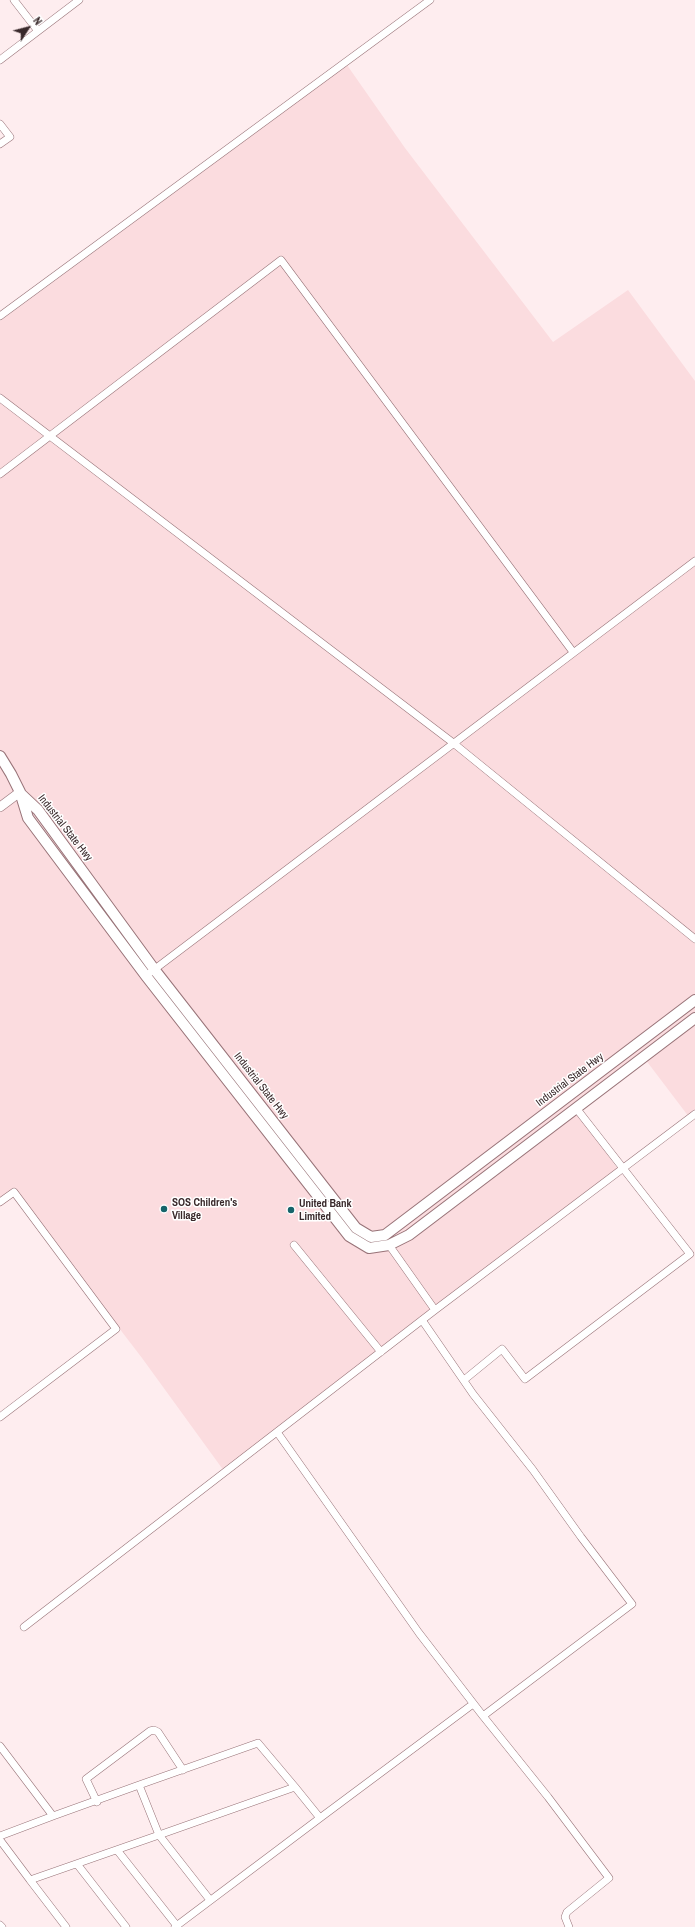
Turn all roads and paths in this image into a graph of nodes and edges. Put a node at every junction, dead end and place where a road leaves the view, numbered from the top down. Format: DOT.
graph roads {
  1 [pos="14,0"];
  2 [pos="79,0"];
  3 [pos="430,0"];
  4 [pos="38,31"];
  5 [pos="0,60"];
  6 [pos="0,124"];
  7 [pos="0,144"];
  8 [pos="0,316"];
  9 [pos="0,398"];
  10 [pos="50,435"];
  11 [pos="0,474"];
  12 [pos="695,561"];
  13 [pos="573,652"];
  14 [pos="453,744"];
  15 [pos="0,756"];
  16 [pos="20,792"];
  17 [pos="0,807"];
  18 [pos="695,939"];
  19 [pos="150,972"];
  20 [pos="695,1000"];
  21 [pos="685,1008"];
  22 [pos="694,1018"];
  23 [pos="576,1108"];
  24 [pos="695,1114"];
  25 [pos="622,1168"];
  26 [pos="0,1202"];
  27 [pos="294,1245"];
  28 [pos="389,1245"];
  29 [pos="436,1310"];
  30 [pos="422,1320"];
  31 [pos="381,1352"];
  32 [pos="464,1380"];
  33 [pos="0,1417"];
  34 [pos="277,1432"];
  35 [pos="24,1627"];
  36 [pos="473,1704"];
  37 [pos="483,1716"];
  38 [pos="0,1746"];
  39 [pos="183,1770"];
  40 [pos="140,1785"];
  41 [pos="295,1787"];
  42 [pos="97,1802"];
  43 [pos="53,1816"];
  44 [pos="320,1818"];
  45 [pos="159,1835"];
  46 [pos="0,1836"];
  47 [pos="117,1850"];
  48 [pos="77,1864"];
  49 [pos="30,1880"];
  50 [pos="210,1900"];
  51 [pos="176,1926"];
  52 [pos="66,1927"];
  53 [pos="126,1927"];
  54 [pos="569,1927"];
  1 -- 4 [label="street"];
  2 -- 4 [label="street"];
  3 -- 8 [label="street"];
  4 -- 5 [label="street"];
  6 -- 7 [label="street"];
  9 -- 10 [label="street"];
  10 -- 11 [label="street"];
  10 -- 13 [label="street"];
  10 -- 14 [label="street"];
  12 -- 13 [label="street"];
  13 -- 14 [label="street"];
  14 -- 18 [label="street"];
  14 -- 19 [label="street"];
  15 -- 16 [label="main road, Industrial State Hwy"];
  16 -- 17 [label="street"];
  16 -- 19 [label="main road, Industrial State Hwy"];
  19 -- 21 [label="main road, Industrial State Hwy"];
  19 -- 28 [label="main road, Industrial State Hwy"];
  20 -- 21 [label="main road, Industrial State Hwy"];
  21 -- 22 [label="main road"];
  22 -- 23 [label="main road, Industrial State Hwy"];
  23 -- 25 [label="street"];
  23 -- 28 [label="main road, Industrial State Hwy"];
  24 -- 25 [label="street"];
  25 -- 29 [label="street"];
  25 -- 32 [label="street"];
  26 -- 33 [label="street"];
  27 -- 31 [label="street"];
  28 -- 29 [label="street"];
  29 -- 30 [label="street"];
  30 -- 31 [label="street"];
  30 -- 32 [label="street"];
  31 -- 34 [label="street"];
  32 -- 37 [label="street"];
  34 -- 35 [label="street"];
  34 -- 36 [label="street"];
  36 -- 37 [label="street"];
  36 -- 44 [label="street"];
  37 -- 54 [label="street"];
  38 -- 43 [label="street"];
  39 -- 40 [label="street"];
  39 -- 41 [label="street"];
  39 -- 42 [label="street"];
  40 -- 42 [label="street"];
  40 -- 45 [label="street"];
  41 -- 44 [label="street"];
  41 -- 45 [label="street"];
  42 -- 43 [label="street"];
  43 -- 46 [label="street"];
  44 -- 50 [label="street"];
  45 -- 47 [label="street"];
  45 -- 50 [label="street"];
  46 -- 49 [label="street"];
  47 -- 48 [label="street"];
  47 -- 51 [label="street"];
  48 -- 49 [label="street"];
  48 -- 53 [label="street"];
  49 -- 52 [label="street"];
  50 -- 51 [label="street"];
}
